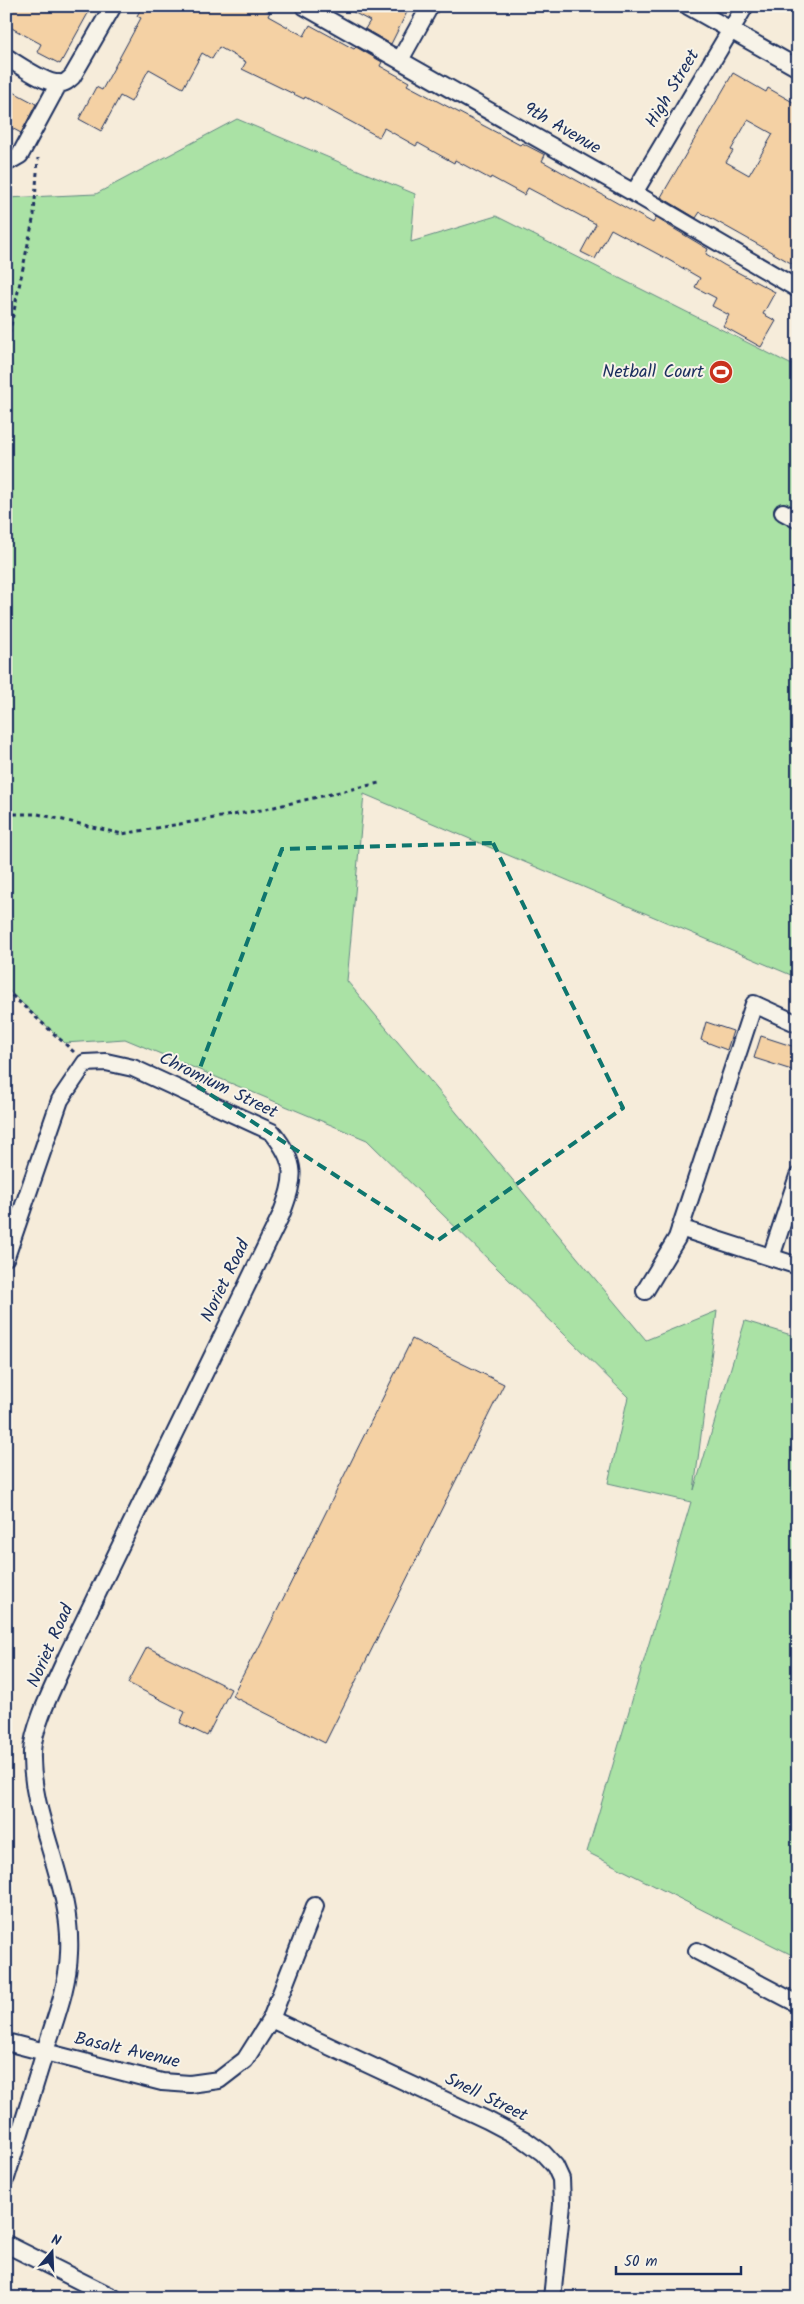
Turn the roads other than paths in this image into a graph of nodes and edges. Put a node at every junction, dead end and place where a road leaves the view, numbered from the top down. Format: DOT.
graph roads {
  1 [pos="113,6"];
  2 [pos="304,6"];
  3 [pos="430,6"];
  4 [pos="688,6"];
  5 [pos="745,6"];
  6 [pos="731,30"];
  7 [pos="6,57"];
  8 [pos="400,60"];
  9 [pos="798,68"];
  10 [pos="61,83"];
  11 [pos="6,163"];
  12 [pos="634,193"];
  13 [pos="798,289"];
  14 [pos="783,512"];
  15 [pos="798,520"];
  16 [pos="798,1024"];
  17 [pos="798,1176"];
  18 [pos="290,1191"];
  19 [pos="680,1228"];
  20 [pos="6,1257"];
  21 [pos="771,1257"];
  22 [pos="798,1266"];
  23 [pos="645,1291"];
  24 [pos="315,1906"];
  25 [pos="697,1951"];
  26 [pos="798,2004"];
  27 [pos="271,2019"];
  28 [pos="6,2042"];
  29 [pos="45,2052"];
  30 [pos="6,2178"];
  31 [pos="6,2244"];
  32 [pos="113,2298"];
  33 [pos="552,2298"];
  1 -- 10 [label="street"];
  2 -- 8 [label="street, 9th Avenue"];
  3 -- 8 [label="street"];
  4 -- 6 [label="street"];
  5 -- 6 [label="street, High Street"];
  6 -- 9 [label="street"];
  6 -- 12 [label="street, High Street"];
  7 -- 10 [label="street"];
  8 -- 12 [label="street, 9th Avenue"];
  10 -- 11 [label="street"];
  12 -- 13 [label="street, 9th Avenue"];
  14 -- 15 [label="street"];
  16 -- 19 [label="street"];
  17 -- 21 [label="street"];
  18 -- 20 [label="street, Chromium Street"];
  18 -- 29 [label="street, Noriet Road"];
  19 -- 21 [label="street"];
  19 -- 23 [label="street"];
  21 -- 22 [label="street"];
  24 -- 27 [label="street, Basalt Avenue"];
  25 -- 26 [label="street"];
  27 -- 29 [label="street, Basalt Avenue"];
  27 -- 33 [label="street, Snell Street"];
  28 -- 29 [label="street, Basalt Avenue"];
  29 -- 30 [label="street, Noriet Road"];
  31 -- 32 [label="street"];
}
